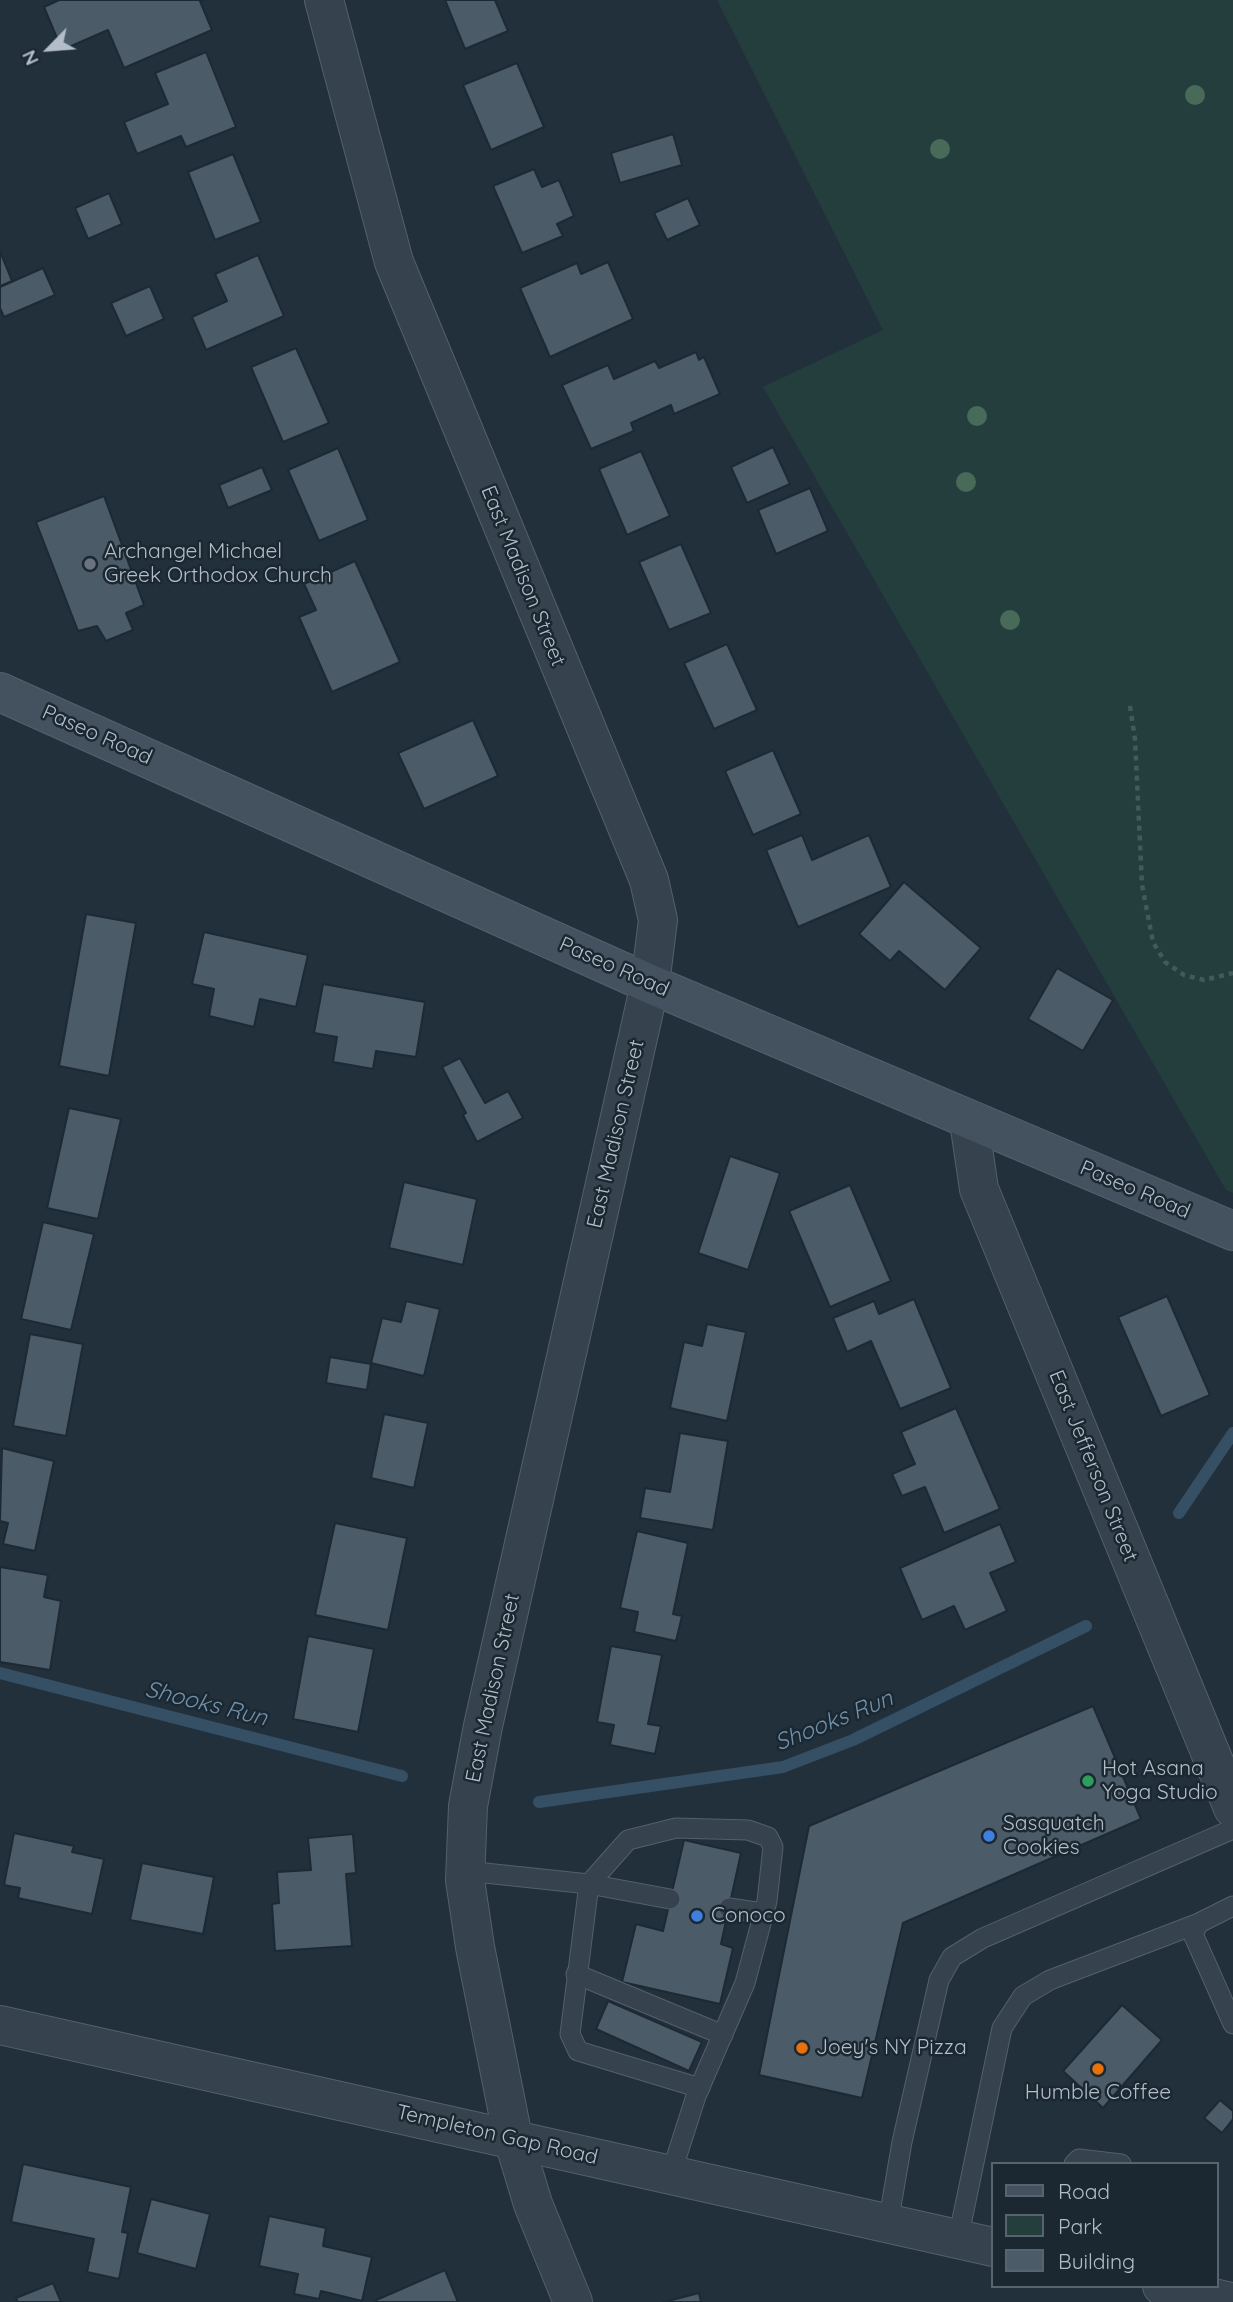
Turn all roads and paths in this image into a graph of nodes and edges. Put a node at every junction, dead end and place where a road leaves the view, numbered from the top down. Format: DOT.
graph roads {
  1 [pos="324,0"];
  2 [pos="0,692"];
  3 [pos="1130,706"];
  4 [pos="1233,973"];
  5 [pos="650,984"];
  6 [pos="969,1121"];
  7 [pos="1233,1231"];
  8 [pos="1224,1760"];
  9 [pos="1233,1808"];
  10 [pos="1233,1829"];
  11 [pos="466,1871"];
  12 [pos="589,1884"];
  13 [pos="670,1899"];
  14 [pos="1233,1906"];
  15 [pos="729,1908"];
  16 [pos="763,1913"];
  17 [pos="1199,1923"];
  18 [pos="576,1974"];
  19 [pos="1233,2023"];
  20 [pos="0,2025"];
  21 [pos="723,2035"];
  22 [pos="700,2088"];
  23 [pos="513,2138"];
  24 [pos="1075,2162"];
  25 [pos="1104,2162"];
  26 [pos="671,2174"];
  27 [pos="888,2224"];
  28 [pos="976,2243"];
  29 [pos="1174,2288"];
  30 [pos="1216,2295"];
  31 [pos="573,2302"];
  1 -- 5 [label="street, East Madison Street"];
  2 -- 5 [label="main road, Paseo Road"];
  3 -- 4 [label="path"];
  5 -- 6 [label="main road, Paseo Road"];
  5 -- 11 [label="street, East Madison Street"];
  6 -- 7 [label="main road, Paseo Road"];
  6 -- 8 [label="street, East Jefferson Street"];
  8 -- 9 [label="street, East Jefferson Street"];
  10 -- 27 [label="lane"];
  11 -- 12 [label="lane"];
  11 -- 23 [label="street, East Madison Street"];
  12 -- 13 [label="lane"];
  12 -- 16 [label="lane"];
  12 -- 18 [label="lane"];
  14 -- 17 [label="lane"];
  15 -- 16 [label="lane"];
  16 -- 21 [label="lane"];
  17 -- 19 [label="lane"];
  17 -- 28 [label="lane"];
  18 -- 21 [label="lane"];
  18 -- 22 [label="lane"];
  20 -- 23 [label="street, Templeton Gap Road"];
  21 -- 22 [label="lane"];
  22 -- 26 [label="lane"];
  23 -- 26 [label="street, Templeton Gap Road"];
  23 -- 31 [label="street, East Madison Street"];
  24 -- 25 [label="lane"];
  26 -- 27 [label="street, Templeton Gap Road"];
  27 -- 28 [label="street, Templeton Gap Road"];
  29 -- 30 [label="street"];
}
